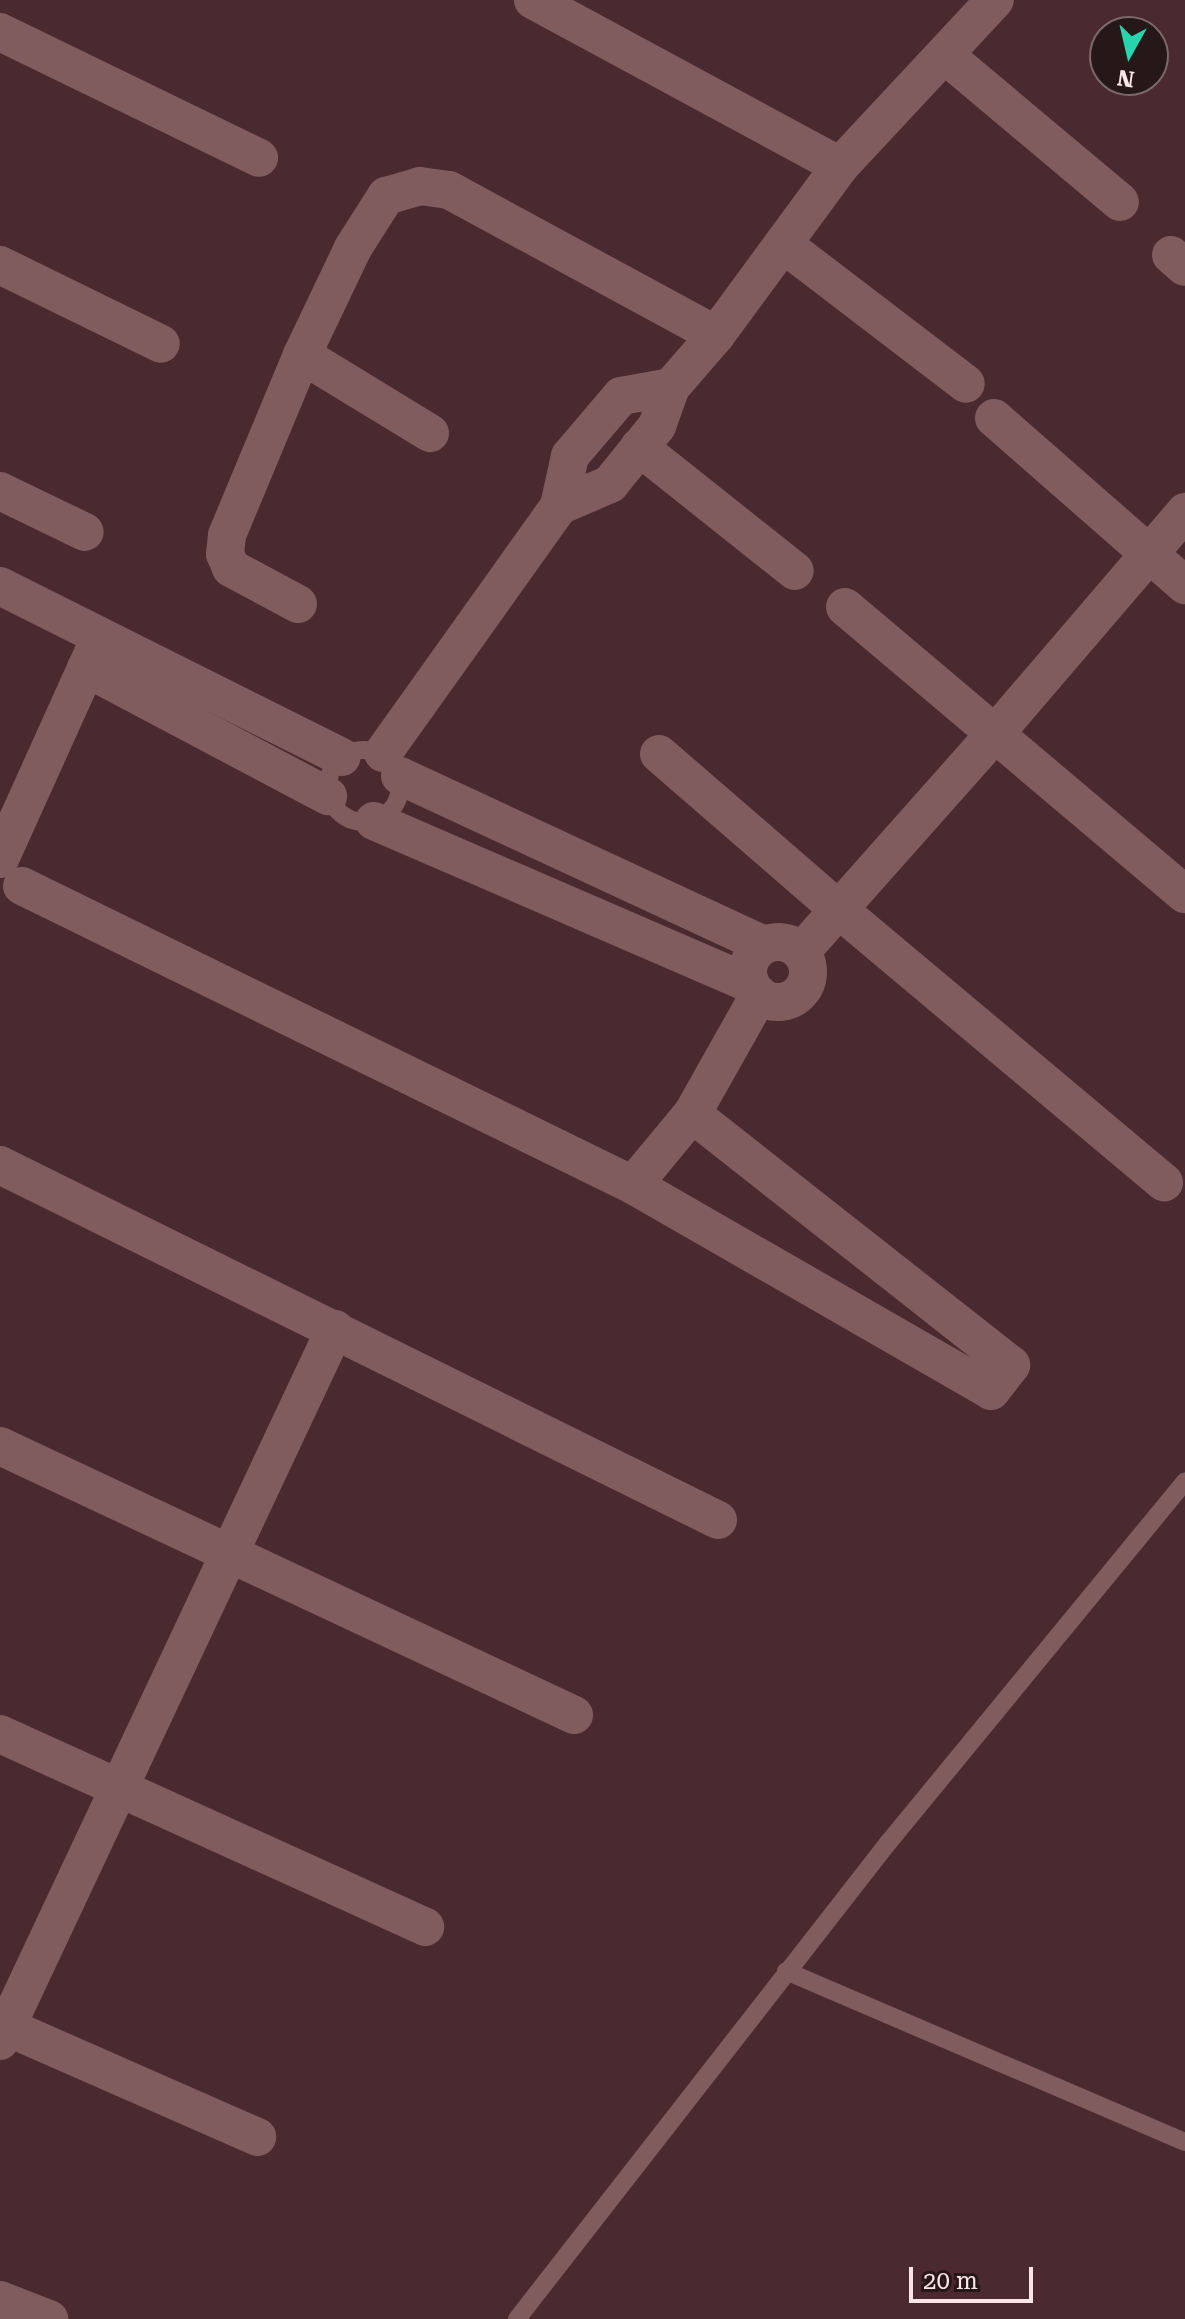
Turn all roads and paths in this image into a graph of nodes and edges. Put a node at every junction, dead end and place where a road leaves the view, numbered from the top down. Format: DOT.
graph roads {
  1 [pos="533,0"];
  2 [pos="995,0"];
  3 [pos="0,32"];
  4 [pos="946,56"];
  5 [pos="259,158"];
  6 [pos="840,166"];
  7 [pos="1120,202"];
  8 [pos="783,244"];
  9 [pos="0,265"];
  10 [pos="716,335"];
  11 [pos="161,344"];
  12 [pos="302,355"];
  13 [pos="966,384"];
  14 [pos="671,387"];
  15 [pos="994,418"];
  16 [pos="430,433"];
  17 [pos="639,447"];
  18 [pos="0,491"];
  19 [pos="559,506"];
  20 [pos="1185,512"];
  21 [pos="85,532"];
  22 [pos="1149,555"];
  23 [pos="795,571"];
  24 [pos="1185,585"];
  25 [pos="0,586"];
  26 [pos="298,604"];
  27 [pos="845,607"];
  28 [pos="94,651"];
  29 [pos="994,735"];
  30 [pos="659,754"];
  31 [pos="342,757"];
  32 [pos="391,765"];
  33 [pos="328,796"];
  34 [pos="374,821"];
  35 [pos="11,873"];
  36 [pos="1185,894"];
  37 [pos="837,908"];
  38 [pos="764,945"];
  39 [pos="801,952"];
  40 [pos="755,989"];
  41 [pos="692,1114"];
  42 [pos="0,1165"];
  43 [pos="1164,1182"];
  44 [pos="633,1185"];
  45 [pos="335,1329"];
  46 [pos="0,1446"];
  47 [pos="1185,1481"];
  48 [pos="718,1520"];
  49 [pos="230,1552"];
  50 [pos="574,1715"];
  51 [pos="0,1734"];
  52 [pos="118,1790"];
  53 [pos="425,1927"];
  54 [pos="786,1971"];
  55 [pos="2,2031"];
  56 [pos="257,2137"];
  57 [pos="1185,2142"];
  58 [pos="0,2300"];
  59 [pos="525,2317"];
  60 [pos="49,2319"];
  1 -- 6 [label="street"];
  2 -- 4 [label="street"];
  3 -- 5 [label="street"];
  4 -- 6 [label="street"];
  4 -- 7 [label="street"];
  6 -- 8 [label="street"];
  8 -- 10 [label="street"];
  8 -- 13 [label="street"];
  9 -- 11 [label="street"];
  10 -- 12 [label="street"];
  10 -- 14 [label="street"];
  12 -- 16 [label="street"];
  12 -- 26 [label="street"];
  14 -- 17 [label="street"];
  14 -- 19 [label="street"];
  15 -- 22 [label="street"];
  17 -- 19 [label="street"];
  17 -- 23 [label="street"];
  18 -- 21 [label="street"];
  19 -- 32 [label="street"];
  20 -- 22 [label="street"];
  22 -- 24 [label="street"];
  22 -- 29 [label="street"];
  25 -- 28 [label="street"];
  27 -- 29 [label="street"];
  28 -- 31 [label="street"];
  28 -- 33 [label="street"];
  28 -- 35 [label="street"];
  29 -- 36 [label="street"];
  29 -- 37 [label="street"];
  30 -- 37 [label="street"];
  31 -- 32 [label="lane"];
  31 -- 33 [label="lane"];
  32 -- 34 [label="lane"];
  32 -- 38 [label="street"];
  33 -- 34 [label="lane"];
  34 -- 40 [label="street"];
  35 -- 44 [label="street"];
  37 -- 39 [label="street"];
  37 -- 43 [label="street"];
  38 -- 39 [label="street"];
  38 -- 40 [label="street"];
  39 -- 40 [label="street"];
  40 -- 41 [label="street"];
  41 -- 44 [label="street"];
  41 -- 44 [label="street"];
  42 -- 45 [label="street"];
  45 -- 48 [label="street"];
  45 -- 49 [label="street"];
  46 -- 49 [label="street"];
  47 -- 54 [label="lane"];
  49 -- 50 [label="street"];
  49 -- 52 [label="street"];
  51 -- 52 [label="street"];
  52 -- 53 [label="street"];
  52 -- 55 [label="street"];
  54 -- 57 [label="lane"];
  54 -- 59 [label="lane"];
  55 -- 56 [label="street"];
  58 -- 60 [label="street"];
}
